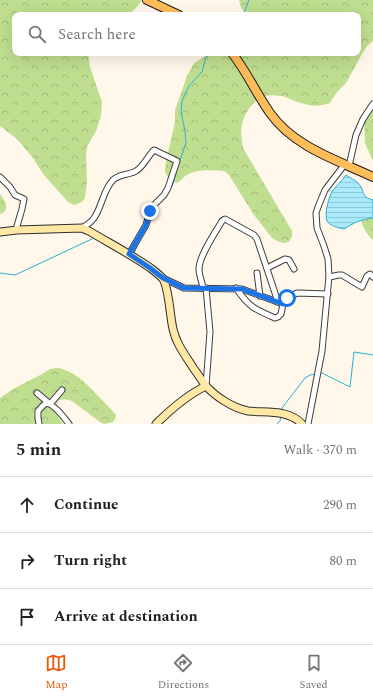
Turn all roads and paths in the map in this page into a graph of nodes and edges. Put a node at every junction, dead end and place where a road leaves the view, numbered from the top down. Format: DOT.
graph roads {
  1 [pos="146,0"];
  2 [pos="172,12"];
  3 [pos="234,56"];
  4 [pos="373,104"];
  5 [pos="347,165"];
  6 [pos="0,177"];
  7 [pos="373,177"];
  8 [pos="82,228"];
  9 [pos="17,230"];
  10 [pos="0,232"];
  11 [pos="129,254"];
  12 [pos="267,268"];
  13 [pos="294,269"];
  14 [pos="257,273"];
  15 [pos="329,277"];
  16 [pos="373,277"];
  17 [pos="163,278"];
  18 [pos="205,288"];
  19 [pos="236,288"];
  20 [pos="328,294"];
  21 [pos="260,296"];
  22 [pos="280,303"];
  23 [pos="206,386"];
  24 [pos="62,390"];
  25 [pos="37,393"];
  26 [pos="50,404"];
  27 [pos="39,424"];
  28 [pos="69,424"];
  29 [pos="156,424"];
  30 [pos="302,424"];
  31 [pos="308,424"];
  1 -- 2 [label="main road"];
  3 -- 5 [label="main road"];
  4 -- 5 [label="street"];
  5 -- 7 [label="main road"];
  5 -- 15 [label="street"];
  6 -- 9 [label="street"];
  8 -- 9 [label="street"];
  8 -- 11 [label="street"];
  8 -- 11 [label="street"];
  9 -- 10 [label="street"];
  11 -- 17 [label="street"];
  12 -- 13 [label="street"];
  12 -- 18 [label="street"];
  12 -- 22 [label="street"];
  14 -- 21 [label="street"];
  15 -- 16 [label="street"];
  15 -- 20 [label="street"];
  17 -- 18 [label="street"];
  17 -- 23 [label="street"];
  18 -- 19 [label="street"];
  18 -- 23 [label="street"];
  19 -- 21 [label="street"];
  19 -- 22 [label="street"];
  20 -- 22 [label="street"];
  20 -- 31 [label="street"];
  21 -- 22 [label="street"];
  23 -- 29 [label="street"];
  23 -- 30 [label="street"];
  24 -- 26 [label="street"];
  25 -- 26 [label="street"];
  26 -- 27 [label="street"];
  26 -- 28 [label="street"];
}
